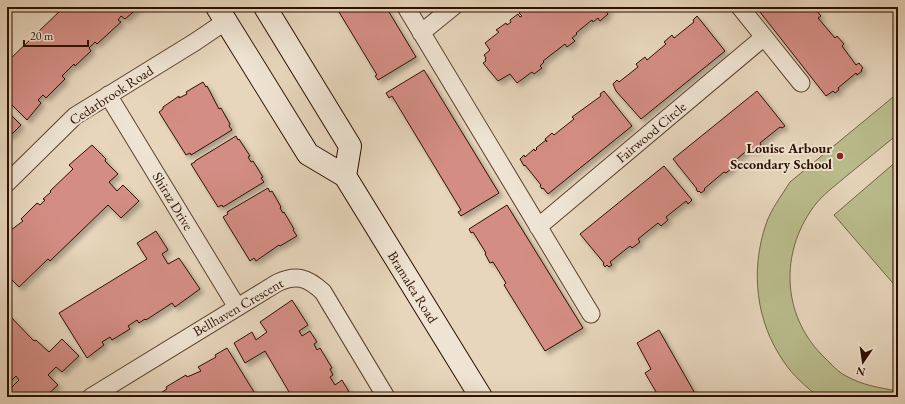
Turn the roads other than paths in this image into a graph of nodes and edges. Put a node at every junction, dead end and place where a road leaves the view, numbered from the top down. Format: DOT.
graph roads {
  1 [pos="265,7"];
  2 [pos="406,7"];
  3 [pos="453,7"];
  4 [pos="740,7"];
  5 [pos="222,14"];
  6 [pos="421,33"];
  7 [pos="764,37"];
  8 [pos="801,83"];
  9 [pos="108,95"];
  10 [pos="345,176"];
  11 [pos="7,183"];
  12 [pos="538,228"];
  13 [pos="237,307"];
  14 [pos="590,314"];
  15 [pos="91,397"];
  16 [pos="386,397"];
  17 [pos="481,397"];
  1 -- 10 [label="main road"];
  2 -- 6 [label="street"];
  3 -- 6 [label="street"];
  4 -- 7 [label="street"];
  5 -- 9 [label="street, Cedarbrook Road"];
  5 -- 10 [label="main road, Bramalea Road"];
  6 -- 12 [label="street"];
  7 -- 8 [label="street"];
  7 -- 12 [label="street, Fairwood Circle"];
  9 -- 11 [label="street, Cedarbrook Road"];
  9 -- 13 [label="street, Shiraz Drive"];
  10 -- 17 [label="main road, Bramalea Road"];
  12 -- 14 [label="street"];
  13 -- 15 [label="street, Bellhaven Crescent"];
  13 -- 16 [label="street, Bellhaven Crescent"];
}
